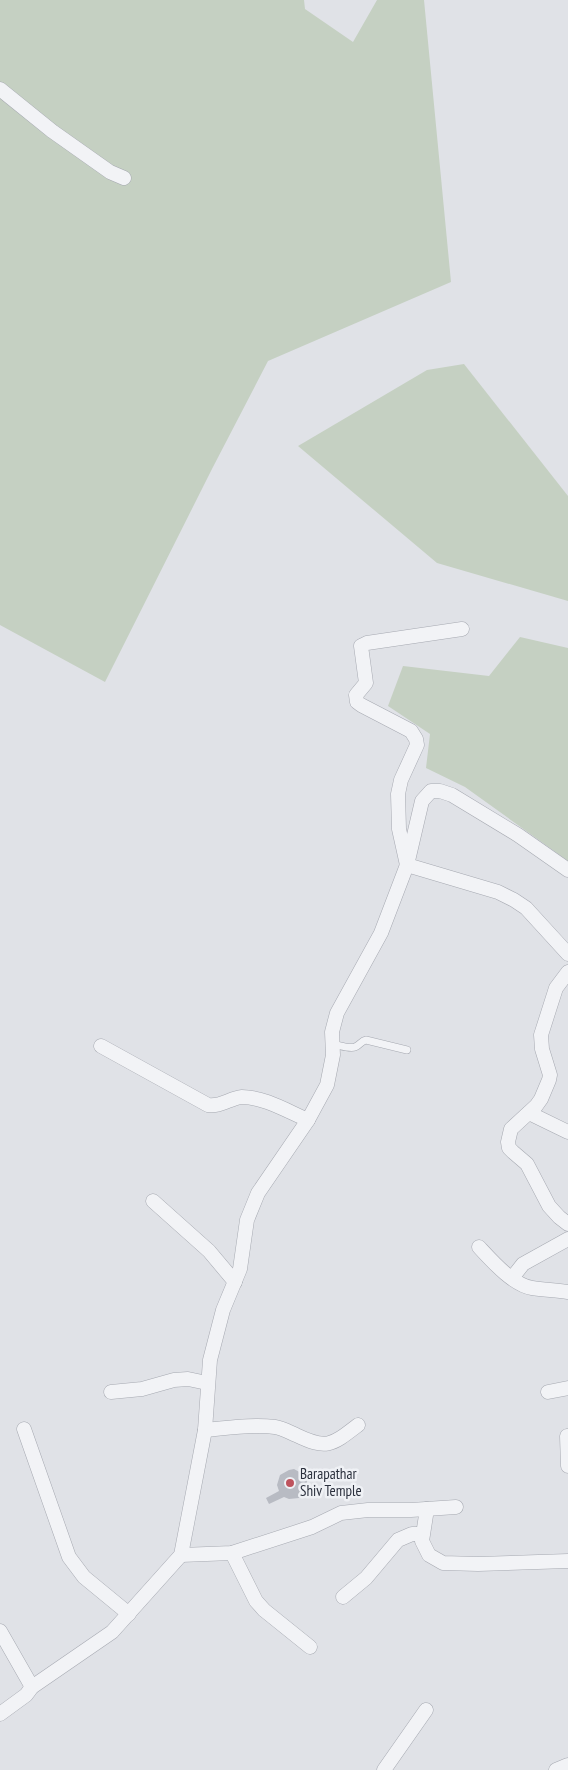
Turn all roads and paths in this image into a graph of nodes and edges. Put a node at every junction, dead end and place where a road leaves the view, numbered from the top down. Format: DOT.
graph roads {
  1 [pos="0,89"];
  2 [pos="124,178"];
  3 [pos="462,629"];
  4 [pos="407,865"];
  5 [pos="568,870"];
  6 [pos="568,954"];
  7 [pos="568,972"];
  8 [pos="332,1044"];
  9 [pos="101,1046"];
  10 [pos="407,1050"];
  11 [pos="529,1113"];
  12 [pos="308,1120"];
  13 [pos="568,1132"];
  14 [pos="153,1201"];
  15 [pos="568,1224"];
  16 [pos="568,1239"];
  17 [pos="479,1246"];
  18 [pos="512,1278"];
  19 [pos="235,1282"];
  20 [pos="568,1292"];
  21 [pos="207,1383"];
  22 [pos="568,1388"];
  23 [pos="111,1392"];
  24 [pos="548,1392"];
  25 [pos="358,1425"];
  26 [pos="24,1429"];
  27 [pos="205,1430"];
  28 [pos="567,1436"];
  29 [pos="568,1466"];
  30 [pos="456,1507"];
  31 [pos="427,1509"];
  32 [pos="422,1534"];
  33 [pos="232,1553"];
  34 [pos="181,1555"];
  35 [pos="568,1561"];
  36 [pos="343,1597"];
  37 [pos="129,1614"];
  38 [pos="0,1631"];
  39 [pos="310,1647"];
  40 [pos="32,1687"];
  41 [pos="426,1710"];
  42 [pos="0,1714"];
  43 [pos="568,1765"];
  44 [pos="384,1770"];
  45 [pos="556,1770"];
  1 -- 2 [label="street"];
  3 -- 4 [label="street"];
  4 -- 5 [label="street"];
  4 -- 6 [label="street"];
  4 -- 8 [label="street"];
  7 -- 11 [label="street"];
  8 -- 10 [label="lane"];
  8 -- 12 [label="street"];
  9 -- 12 [label="street"];
  11 -- 13 [label="street"];
  11 -- 15 [label="street"];
  12 -- 19 [label="street"];
  14 -- 19 [label="street"];
  16 -- 18 [label="street"];
  17 -- 18 [label="street"];
  18 -- 20 [label="street"];
  19 -- 21 [label="street"];
  21 -- 23 [label="street"];
  21 -- 27 [label="street"];
  22 -- 24 [label="street"];
  25 -- 27 [label="street"];
  26 -- 37 [label="street"];
  27 -- 34 [label="street"];
  28 -- 29 [label="street"];
  30 -- 31 [label="street"];
  31 -- 32 [label="street"];
  31 -- 33 [label="street"];
  32 -- 35 [label="street"];
  32 -- 36 [label="street"];
  33 -- 34 [label="street"];
  33 -- 39 [label="street"];
  34 -- 37 [label="street"];
  37 -- 40 [label="street"];
  38 -- 40 [label="street"];
  40 -- 42 [label="street"];
  41 -- 44 [label="street"];
  43 -- 45 [label="street"];
}
